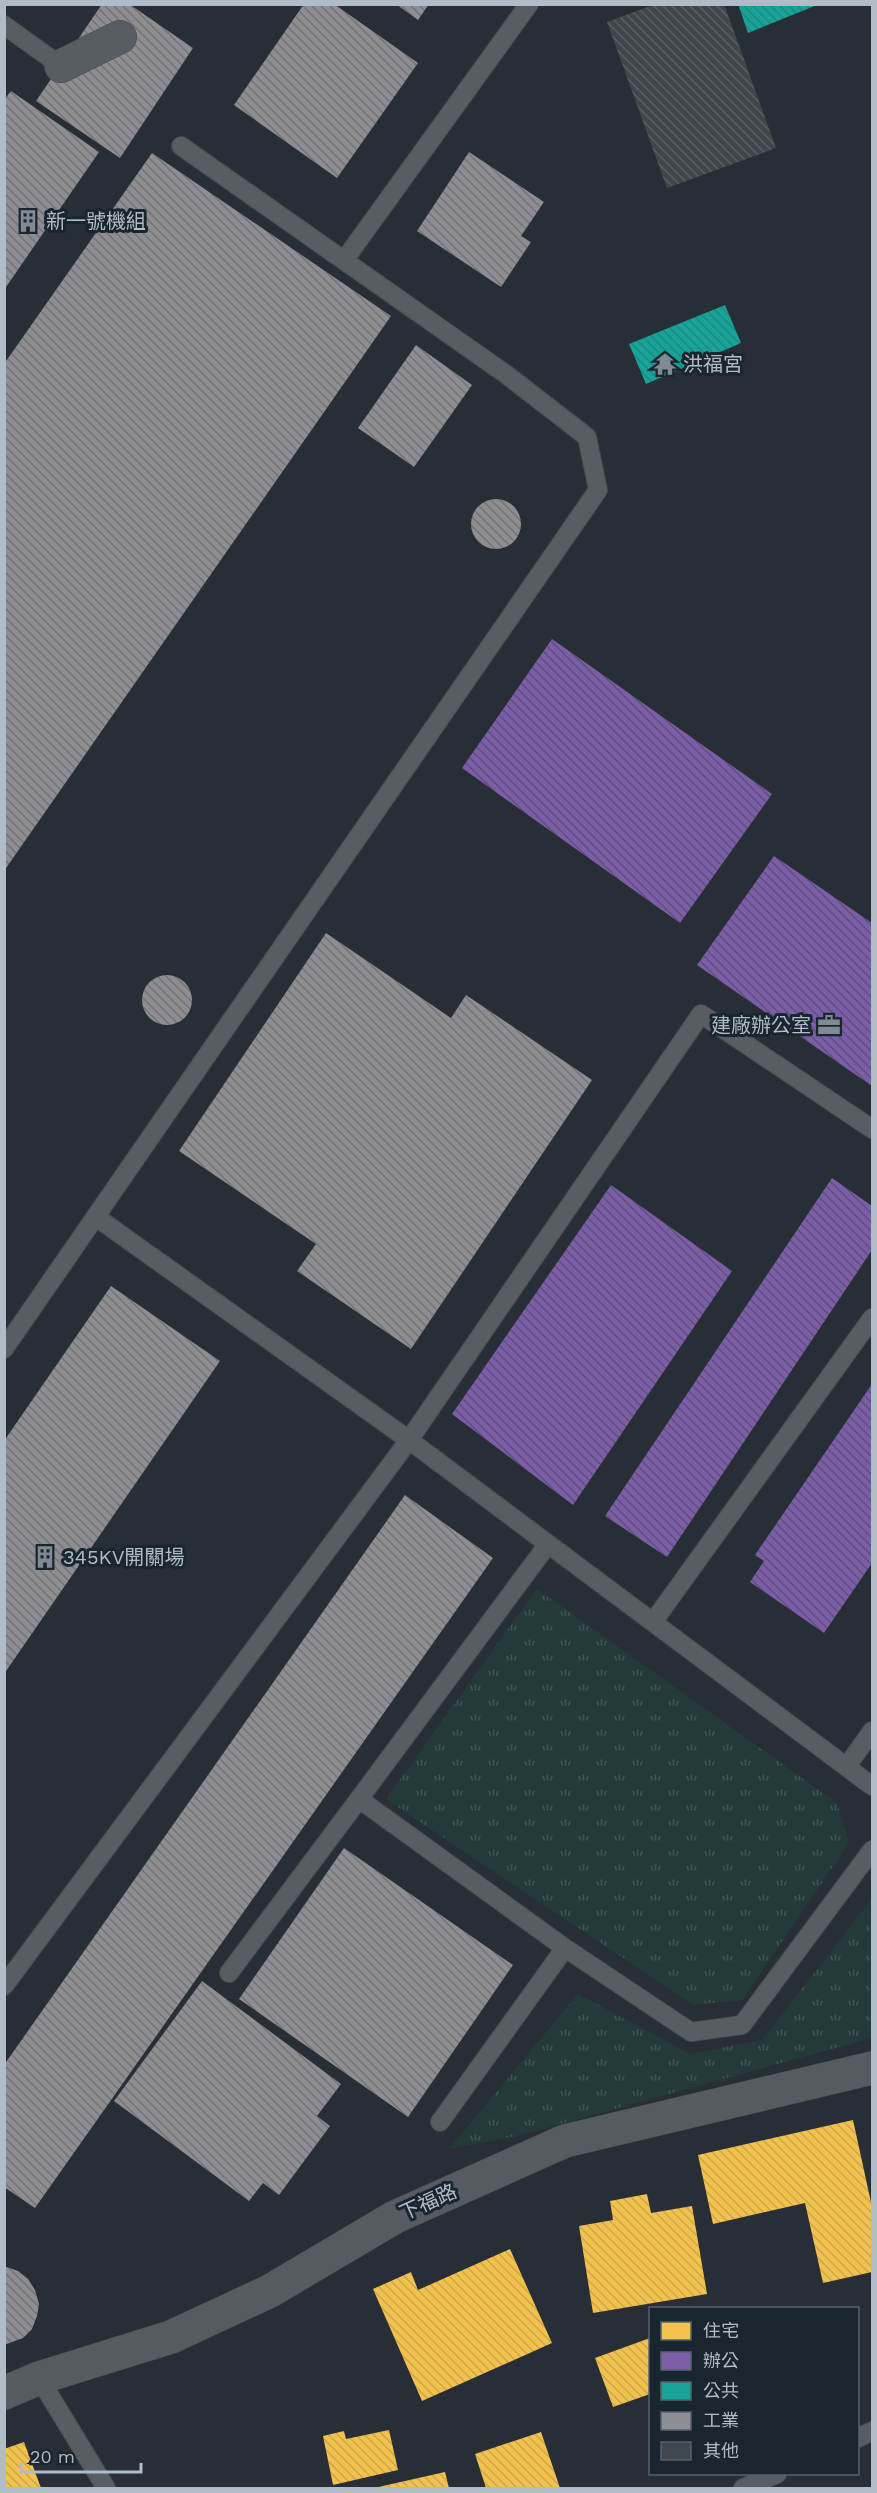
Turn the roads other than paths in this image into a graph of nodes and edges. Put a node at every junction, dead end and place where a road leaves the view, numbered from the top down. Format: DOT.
graph roads {
  1 [pos="529,4"];
  2 [pos="4,25"];
  3 [pos="120,37"];
  4 [pos="61,66"];
  5 [pos="181,146"];
  6 [pos="345,259"];
  7 [pos="873,1129"];
  8 [pos="96,1217"];
  9 [pos="873,1318"];
  10 [pos="4,1349"];
  11 [pos="409,1440"];
  12 [pos="548,1544"];
  13 [pos="652,1622"];
  14 [pos="873,1731"];
  15 [pos="847,1766"];
  16 [pos="873,1786"];
  17 [pos="359,1799"];
  18 [pos="873,1850"];
  19 [pos="565,1948"];
  20 [pos="229,1973"];
  21 [pos="4,1986"];
  22 [pos="873,2068"];
  23 [pos="440,2122"];
  24 [pos="39,2378"];
  25 [pos="4,2393"];
  26 [pos="873,2431"];
  27 [pos="859,2438"];
  28 [pos="775,2475"];
  29 [pos="106,2488"];
  30 [pos="743,2488"];
  1 -- 6 [label="lane"];
  2 -- 4 [label="lane"];
  3 -- 4 [label="street"];
  5 -- 6 [label="lane"];
  6 -- 8 [label="lane"];
  7 -- 11 [label="lane"];
  8 -- 10 [label="lane"];
  8 -- 11 [label="lane"];
  9 -- 13 [label="lane"];
  11 -- 12 [label="lane"];
  11 -- 21 [label="lane"];
  12 -- 13 [label="lane"];
  12 -- 17 [label="lane"];
  13 -- 15 [label="lane"];
  14 -- 15 [label="lane"];
  15 -- 16 [label="lane"];
  17 -- 19 [label="lane"];
  17 -- 20 [label="lane"];
  18 -- 19 [label="lane"];
  19 -- 23 [label="lane"];
  22 -- 24 [label="main road, 下福路"];
  24 -- 25 [label="main road, 下福路"];
  24 -- 29 [label="lane"];
  26 -- 27 [label="lane"];
  28 -- 30 [label="lane"];
}
